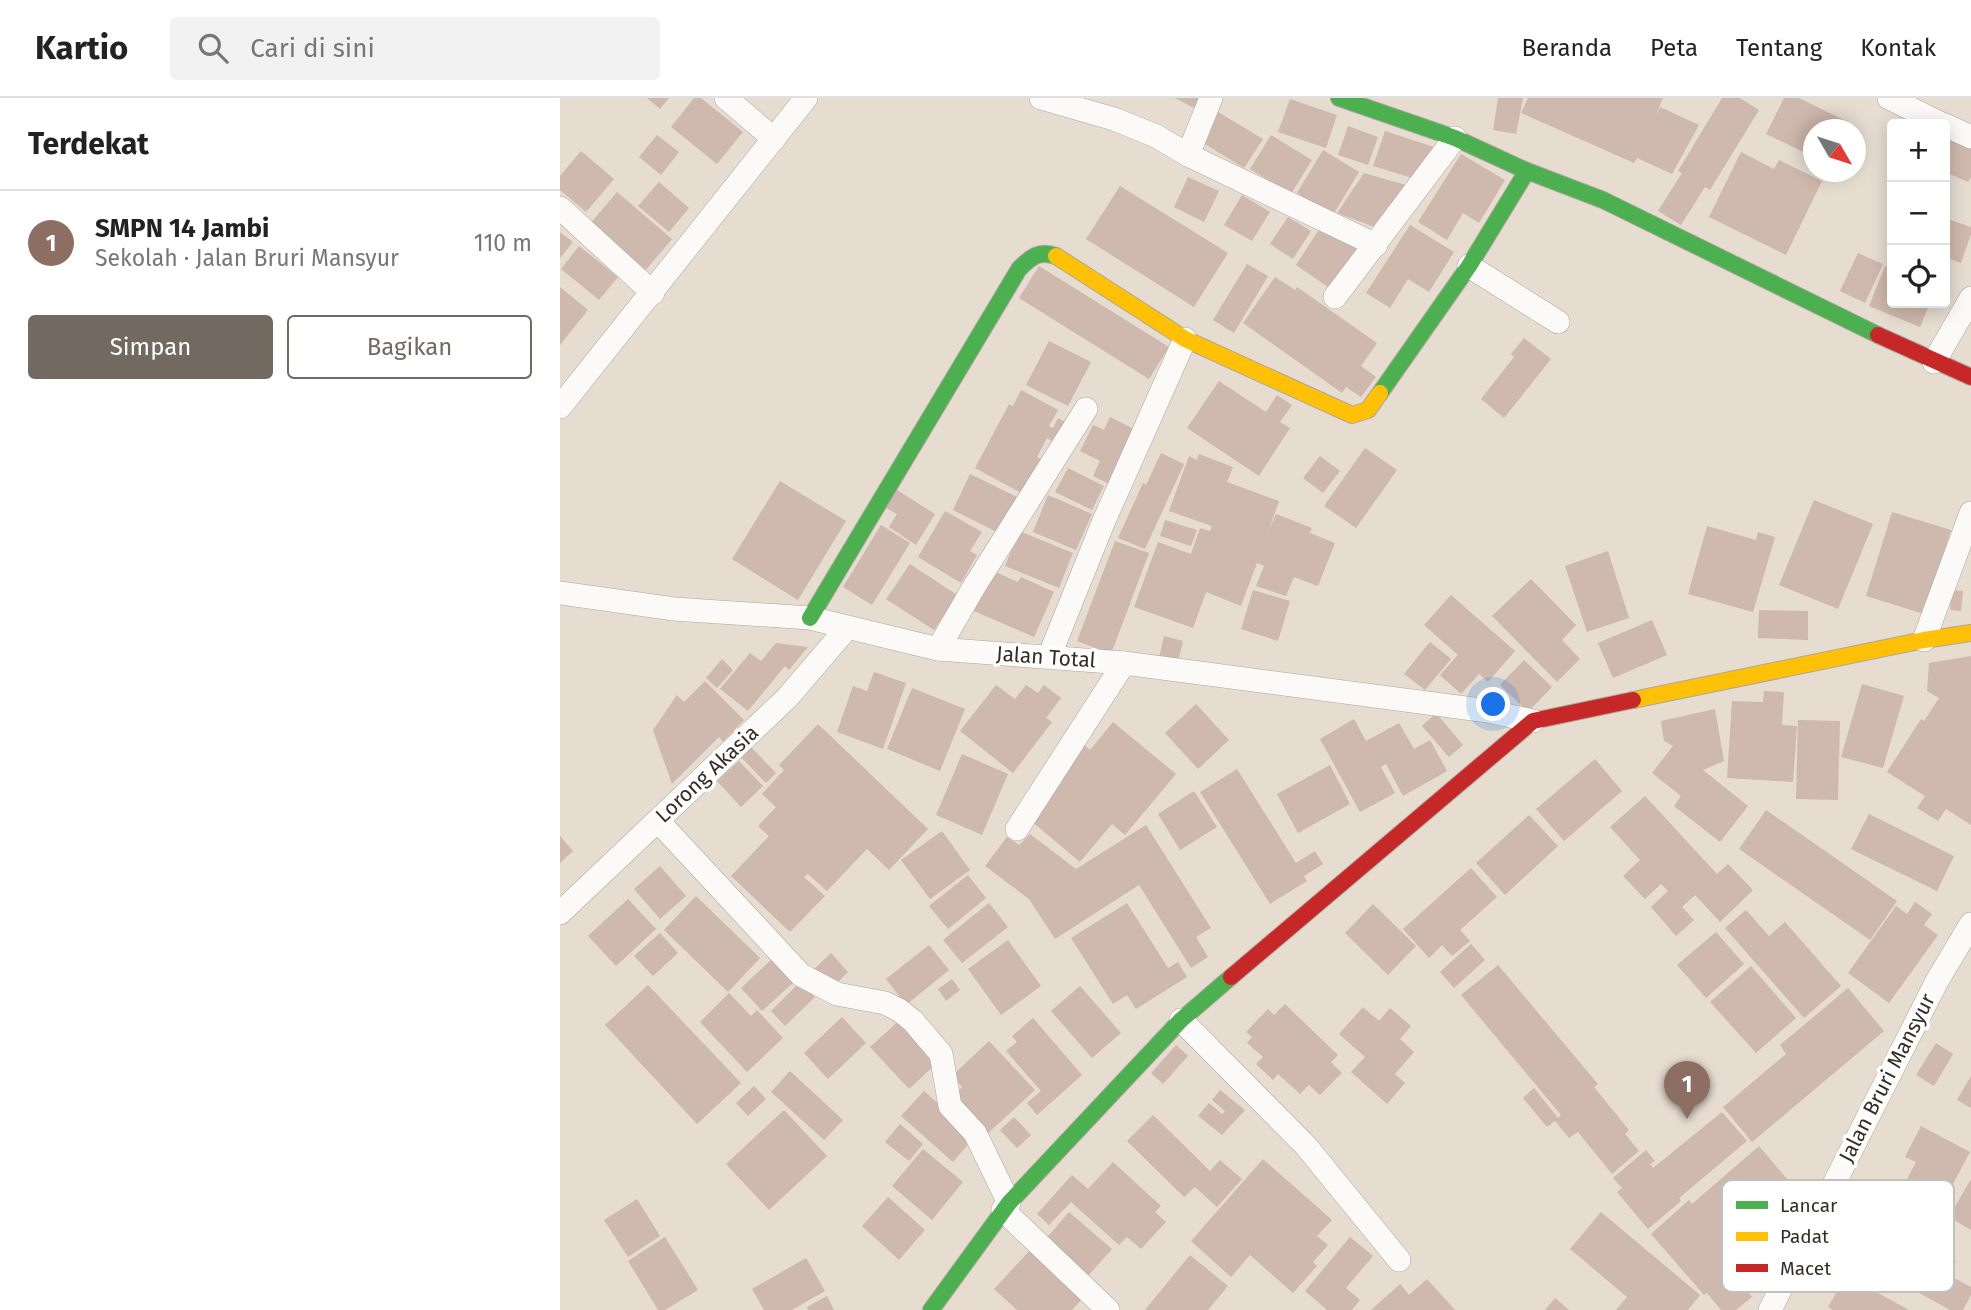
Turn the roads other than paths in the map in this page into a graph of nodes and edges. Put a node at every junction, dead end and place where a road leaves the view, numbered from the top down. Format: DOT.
graph roads {
  1 [pos="726,98"];
  2 [pos="806,98"];
  3 [pos="1041,98"];
  4 [pos="1211,98"];
  5 [pos="1339,98"];
  6 [pos="1889,98"];
  7 [pos="1932,119"];
  8 [pos="1950,128"];
  9 [pos="1971,137"];
  10 [pos="1455,138"];
  11 [pos="774,139"];
  12 [pos="1188,155"];
  13 [pos="1527,171"];
  14 [pos="560,208"];
  15 [pos="1376,246"];
  16 [pos="1469,266"];
  17 [pos="653,293"];
  18 [pos="1335,297"];
  19 [pos="1971,298"];
  20 [pos="1558,322"];
  21 [pos="1185,339"];
  22 [pos="1934,362"];
  23 [pos="1971,377"];
  24 [pos="564,394"];
  25 [pos="1086,410"];
  26 [pos="1971,513"];
  27 [pos="560,593"];
  28 [pos="810,618"];
  29 [pos="847,628"];
  30 [pos="1971,633"];
  31 [pos="1924,640"];
  32 [pos="938,649"];
  33 [pos="1049,657"];
  34 [pos="1124,663"];
  35 [pos="1533,721"];
  36 [pos="658,821"];
  37 [pos="1017,829"];
  38 [pos="560,913"];
  39 [pos="1971,924"];
  40 [pos="1181,1020"];
  41 [pos="1836,1180"];
  42 [pos="1006,1207"];
  43 [pos="1399,1260"];
  44 [pos="1779,1292"];
  45 [pos="931,1310"];
  46 [pos="1108,1310"];
  47 [pos="1770,1310"];
  1 -- 11 [label="street"];
  2 -- 11 [label="street"];
  3 -- 12 [label="street"];
  4 -- 12 [label="street"];
  5 -- 10 [label="street"];
  6 -- 7 [label="street"];
  8 -- 9 [label="street"];
  10 -- 13 [label="street"];
  10 -- 15 [label="street"];
  11 -- 17 [label="street"];
  12 -- 15 [label="street"];
  13 -- 16 [label="street"];
  13 -- 22 [label="street"];
  14 -- 17 [label="street"];
  15 -- 18 [label="street"];
  16 -- 20 [label="street"];
  16 -- 21 [label="street"];
  17 -- 24 [label="street"];
  19 -- 22 [label="street"];
  21 -- 28 [label="street"];
  21 -- 33 [label="street"];
  22 -- 23 [label="street"];
  25 -- 32 [label="street"];
  26 -- 31 [label="street"];
  27 -- 28 [label="street, Jalan Total"];
  28 -- 29 [label="street, Jalan Total"];
  29 -- 32 [label="street, Jalan Total"];
  29 -- 36 [label="street, Lorong Akasia"];
  30 -- 31 [label="street"];
  31 -- 35 [label="street"];
  32 -- 33 [label="street, Jalan Total"];
  33 -- 34 [label="street, Jalan Total"];
  34 -- 35 [label="street, Jalan Total"];
  34 -- 37 [label="street"];
  35 -- 40 [label="street"];
  36 -- 38 [label="street, Lorong Akasia"];
  36 -- 42 [label="street"];
  39 -- 41 [label="street, Jalan Bruri Mansyur"];
  40 -- 42 [label="street"];
  40 -- 43 [label="street"];
  42 -- 45 [label="street"];
  42 -- 46 [label="street"];
  44 -- 47 [label="street, Jalan Bruri Mansyur"];
}
